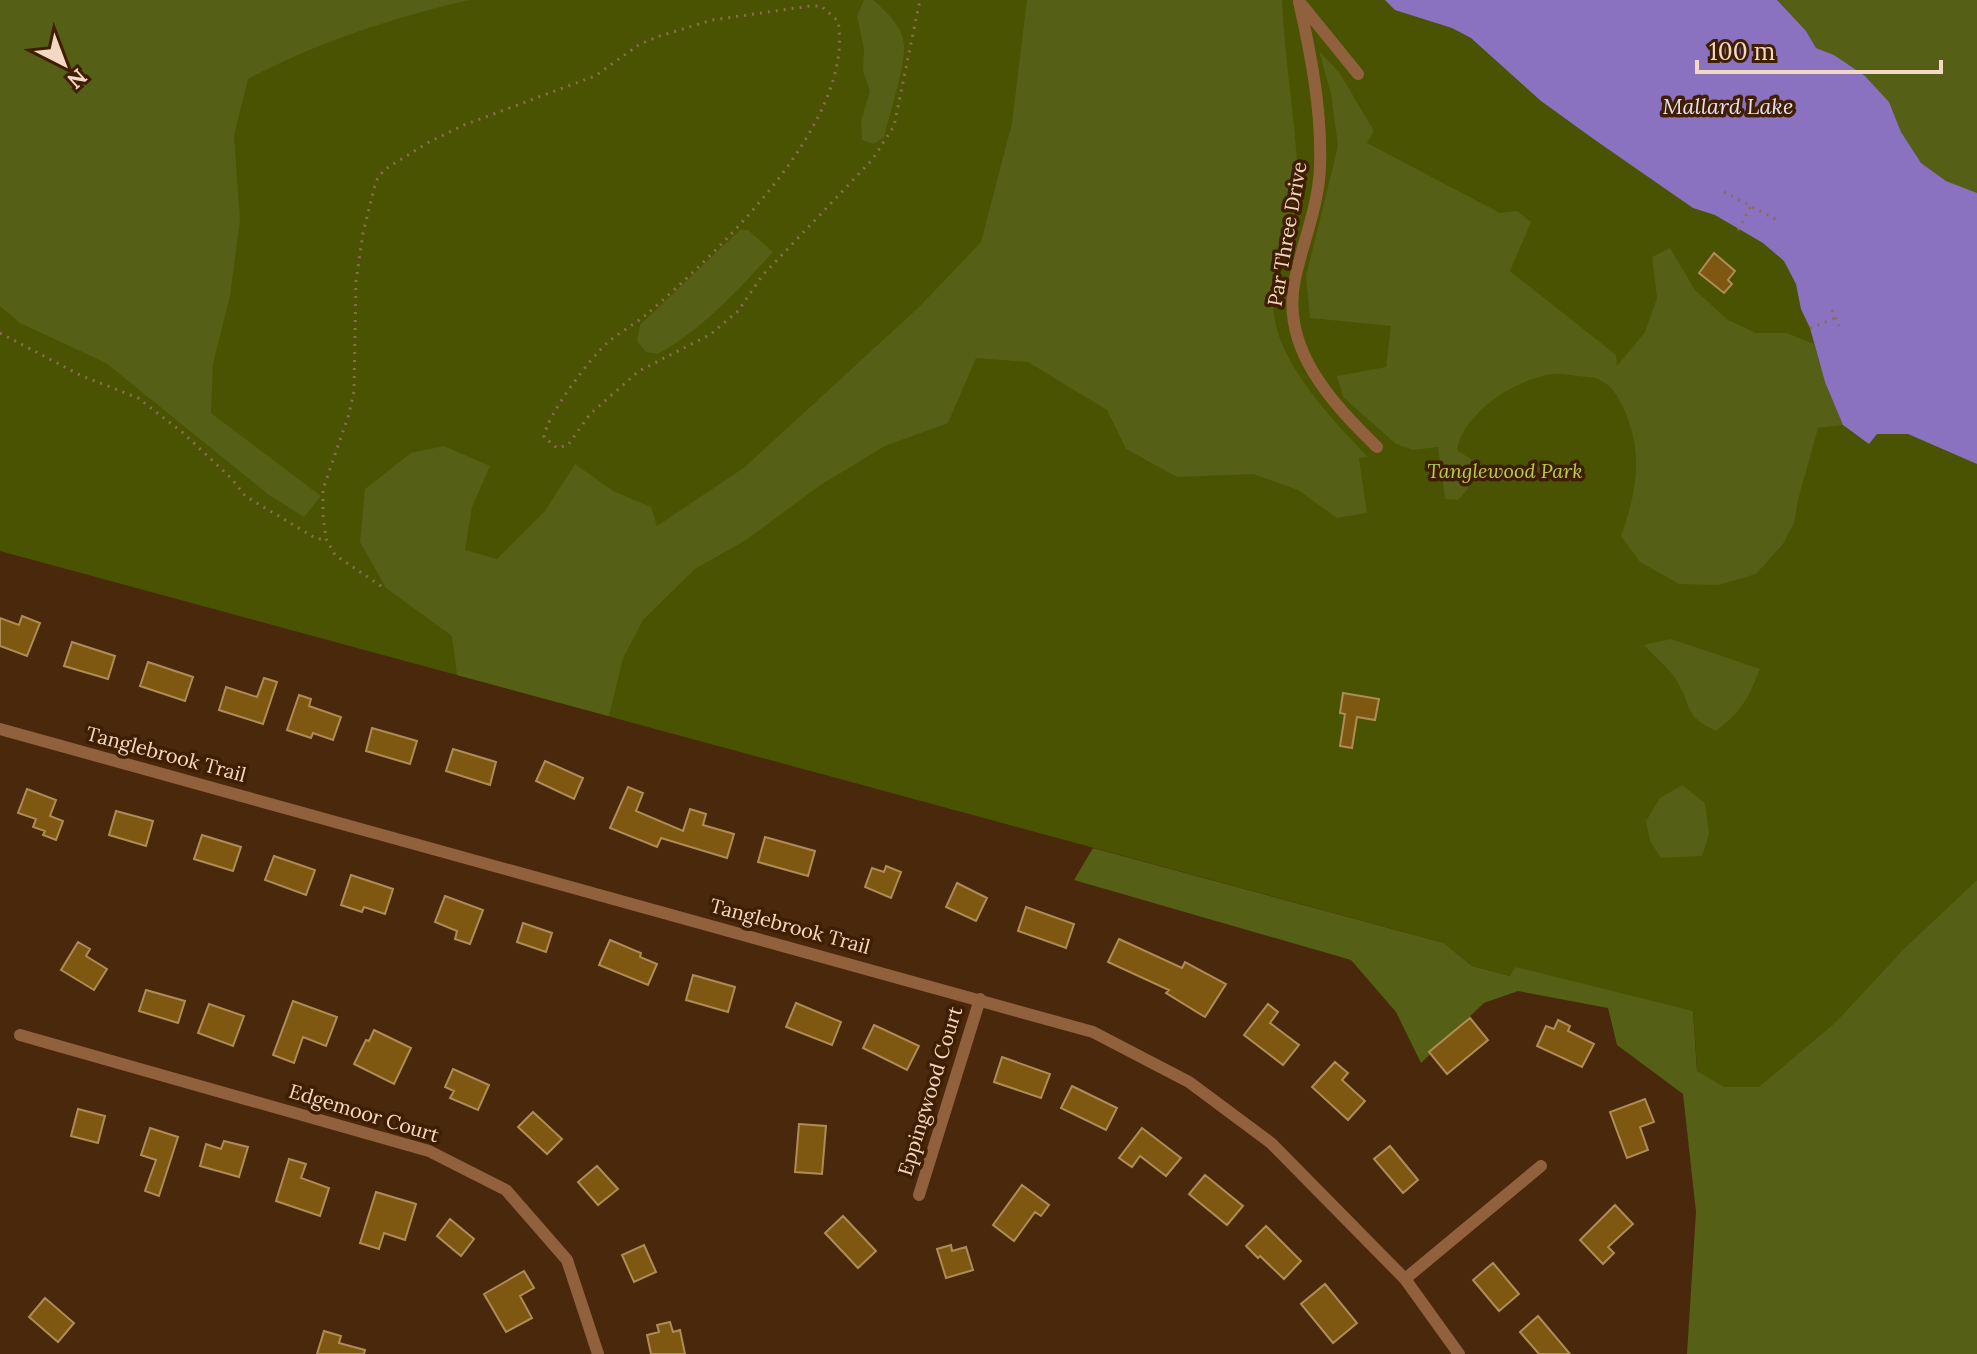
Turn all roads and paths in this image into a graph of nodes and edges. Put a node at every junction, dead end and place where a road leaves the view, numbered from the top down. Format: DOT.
graph roads {
  1 [pos="920,0"];
  2 [pos="1298,1"];
  3 [pos="1358,74"];
  4 [pos="1724,192"];
  5 [pos="1751,206"];
  6 [pos="1777,220"];
  7 [pos="1738,230"];
  8 [pos="1832,310"];
  9 [pos="1835,318"];
  10 [pos="1839,326"];
  11 [pos="1810,328"];
  12 [pos="0,333"];
  13 [pos="1377,447"];
  14 [pos="326,539"];
  15 [pos="381,586"];
  16 [pos="0,729"];
  17 [pos="980,999"];
  18 [pos="20,1035"];
  19 [pos="1541,1166"];
  20 [pos="919,1195"];
  21 [pos="1405,1279"];
  22 [pos="598,1354"];
  23 [pos="1459,1354"];
  1 -- 14 [label="path"];
  2 -- 3 [label="street"];
  2 -- 13 [label="street, Par Three Drive"];
  4 -- 5 [label="path"];
  5 -- 6 [label="path"];
  5 -- 7 [label="path"];
  8 -- 9 [label="path"];
  9 -- 10 [label="path"];
  9 -- 11 [label="path"];
  12 -- 14 [label="path"];
  14 -- 15 [label="path"];
  16 -- 17 [label="street, Tanglebrook Trail"];
  17 -- 20 [label="street, Eppingwood Court"];
  17 -- 21 [label="street, Tanglebrook Trail"];
  18 -- 22 [label="street, Edgemoor Court"];
  19 -- 21 [label="street"];
  21 -- 23 [label="street, Tanglebrook Trail"];
}
